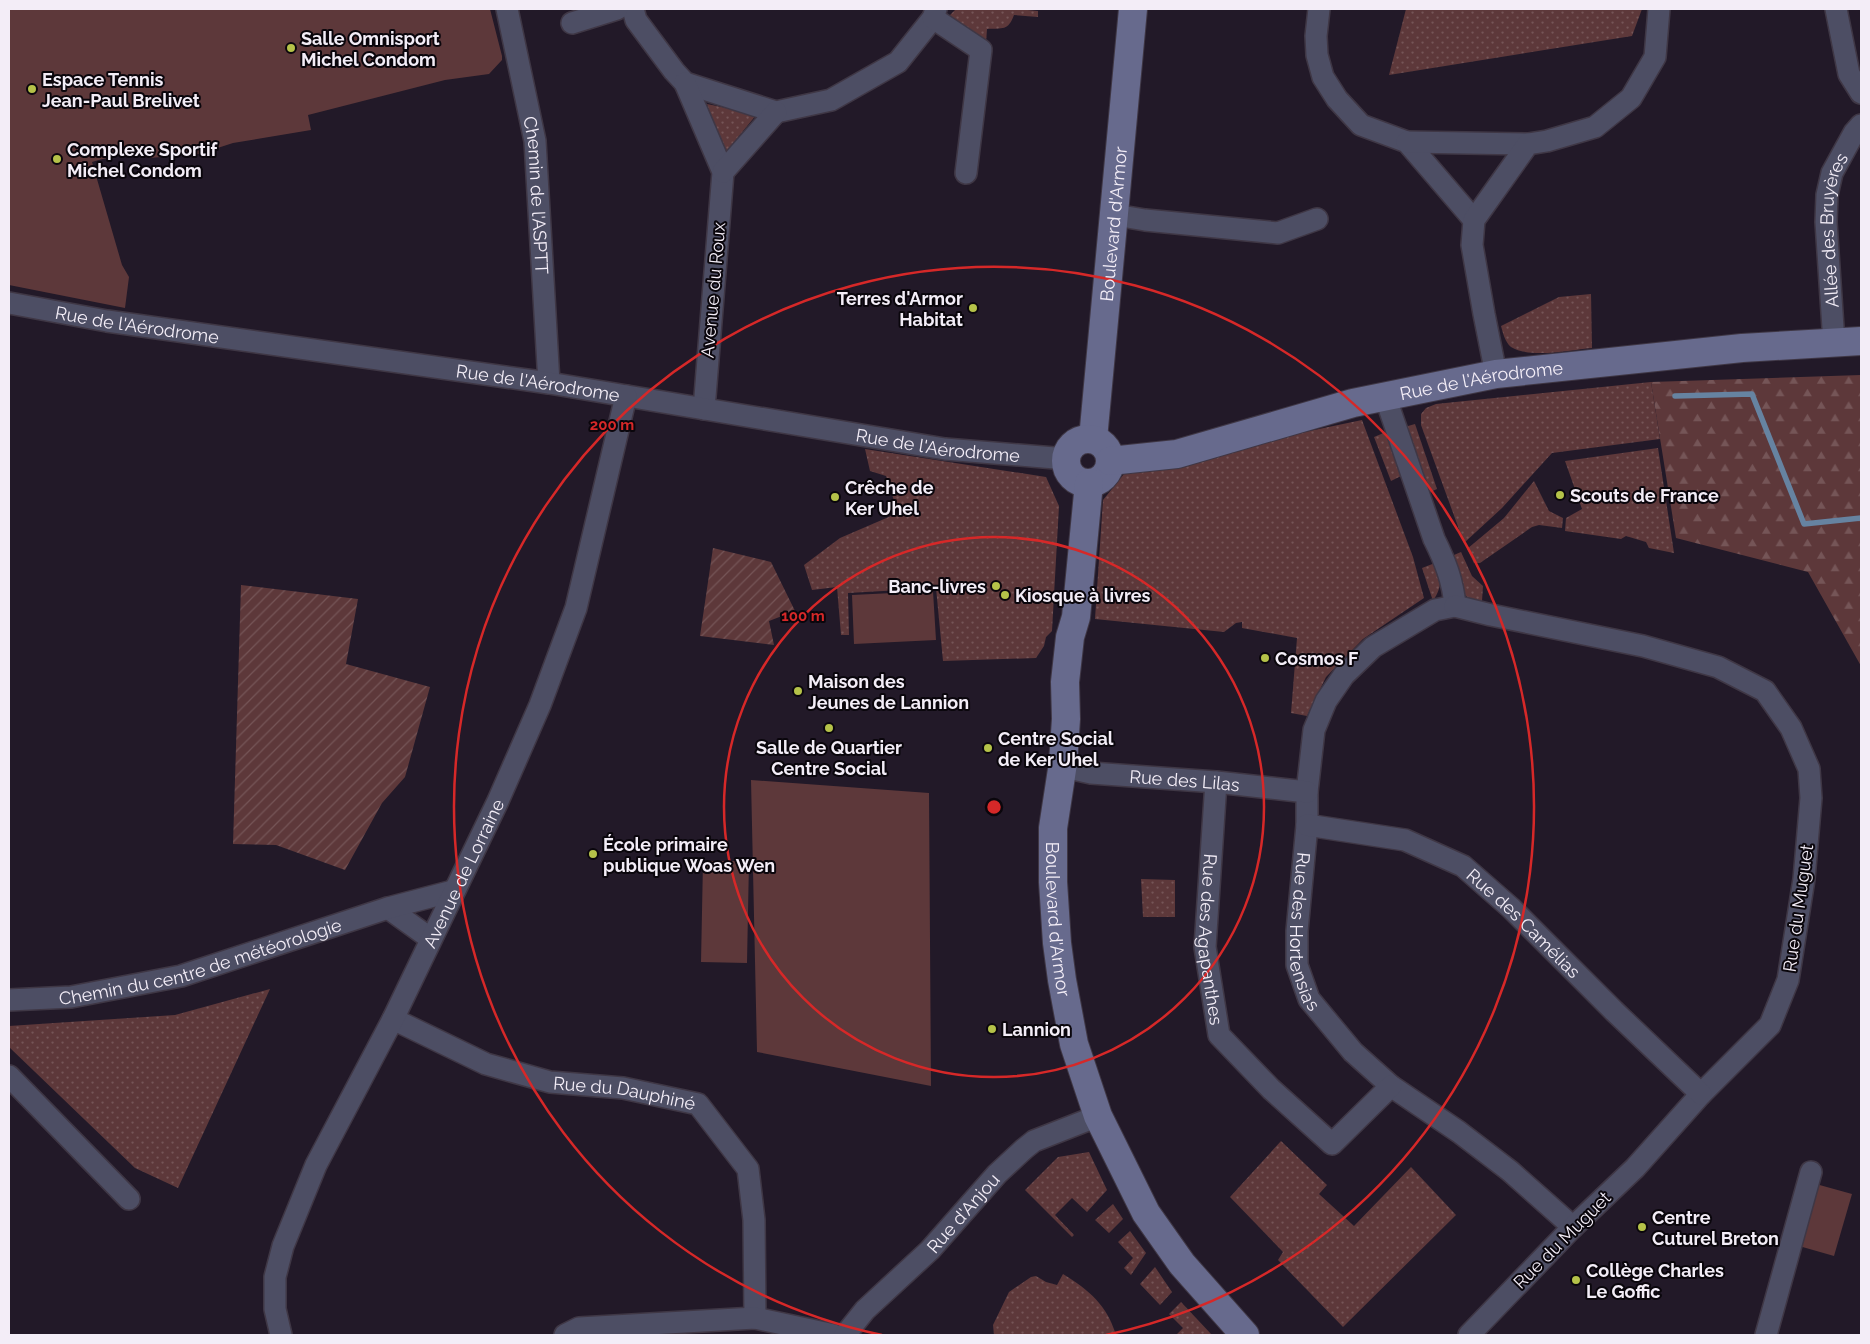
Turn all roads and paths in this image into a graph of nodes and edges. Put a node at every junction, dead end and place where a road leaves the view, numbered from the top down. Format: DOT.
graph roads {
  1 [pos="507,9"];
  2 [pos="617,9"];
  3 [pos="633,9"];
  4 [pos="1133,9"];
  5 [pos="1319,9"];
  6 [pos="1659,9"];
  7 [pos="1836,9"];
  8 [pos="934,14"];
  9 [pos="572,23"];
  10 [pos="685,83"];
  11 [pos="1861,93"];
  12 [pos="776,112"];
  13 [pos="1861,125"];
  14 [pos="1407,142"];
  15 [pos="1528,144"];
  16 [pos="723,172"];
  17 [pos="966,173"];
  18 [pos="1114,215"];
  19 [pos="1317,219"];
  20 [pos="1474,220"];
  21 [pos="9,303"];
  22 [pos="1861,341"];
  23 [pos="1834,343"];
  24 [pos="1496,374"];
  25 [pos="549,383"];
  26 [pos="626,396"];
  27 [pos="1386,396"];
  28 [pos="704,409"];
  29 [pos="1093,439"];
  30 [pos="1067,459"];
  31 [pos="1110,460"];
  32 [pos="1089,483"];
  33 [pos="1454,596"];
  34 [pos="1063,762"];
  35 [pos="1216,782"];
  36 [pos="1307,792"];
  37 [pos="1307,825"];
  38 [pos="453,891"];
  39 [pos="388,908"];
  40 [pos="431,939"];
  41 [pos="9,1000"];
  42 [pos="393,1019"];
  43 [pos="9,1076"];
  44 [pos="1390,1086"];
  45 [pos="1701,1094"];
  46 [pos="1098,1116"];
  47 [pos="1811,1172"];
  48 [pos="129,1199"];
  49 [pos="1573,1227"];
  50 [pos="755,1318"];
  51 [pos="664,1329"];
  52 [pos="281,1335"];
  53 [pos="565,1335"];
  54 [pos="834,1335"];
  55 [pos="845,1335"];
  56 [pos="1245,1335"];
  57 [pos="1468,1335"];
  58 [pos="1766,1335"];
  1 -- 25 [label="street, Chemin de l'ASPTT"];
  2 -- 9 [label="street"];
  3 -- 10 [label="street, Avenue du Roux"];
  4 -- 18 [label="main road, Boulevard d'Armor"];
  5 -- 14 [label="street"];
  6 -- 15 [label="street"];
  7 -- 11 [label="street"];
  8 -- 12 [label="street"];
  8 -- 17 [label="street"];
  10 -- 12 [label="street"];
  10 -- 16 [label="street, Avenue du Roux"];
  12 -- 16 [label="street"];
  13 -- 23 [label="street, Allée des Bruyères"];
  14 -- 15 [label="street"];
  14 -- 20 [label="street"];
  15 -- 20 [label="street"];
  16 -- 28 [label="street, Avenue du Roux"];
  18 -- 19 [label="street"];
  18 -- 29 [label="main road, Boulevard d'Armor"];
  20 -- 24 [label="street"];
  21 -- 25 [label="street, Rue de l'Aérodrome"];
  22 -- 23 [label="main road, Rue de l'Aérodrome"];
  23 -- 24 [label="main road, Rue de l'Aérodrome"];
  24 -- 27 [label="main road, Rue de l'Aérodrome"];
  25 -- 26 [label="street, Rue de l'Aérodrome"];
  26 -- 28 [label="street, Rue de l'Aérodrome"];
  26 -- 38 [label="street, Avenue de Lorraine"];
  27 -- 31 [label="main road, Rue de l'Aérodrome"];
  27 -- 33 [label="street"];
  28 -- 30 [label="street, Rue de l'Aérodrome"];
  29 -- 30 [label="main road"];
  29 -- 31 [label="main road"];
  30 -- 32 [label="main road"];
  31 -- 32 [label="main road"];
  32 -- 34 [label="main road, Boulevard d'Armor"];
  33 -- 36 [label="street, Rue des Hortensias"];
  33 -- 45 [label="street, Rue du Muguet"];
  34 -- 35 [label="street, Rue des Lilas"];
  34 -- 46 [label="main road, Boulevard d'Armor"];
  35 -- 36 [label="street, Rue des Lilas"];
  35 -- 44 [label="street, Rue des Agapanthes"];
  36 -- 37 [label="street, Rue des Hortensias"];
  37 -- 44 [label="street, Rue des Hortensias"];
  37 -- 45 [label="street, Rue des Camélias"];
  38 -- 39 [label="street, Chemin du centre de météorologie"];
  38 -- 40 [label="street, Avenue de Lorraine"];
  39 -- 40 [label="street"];
  39 -- 41 [label="street, Chemin du centre de météorologie"];
  40 -- 42 [label="street, Avenue de Lorraine"];
  42 -- 50 [label="street, Rue du Dauphiné"];
  42 -- 52 [label="street, Avenue de Lorraine"];
  43 -- 48 [label="street"];
  44 -- 49 [label="street, Rue des Hortensias"];
  45 -- 49 [label="street, Rue du Muguet"];
  46 -- 55 [label="street, Rue d'Anjou"];
  46 -- 56 [label="main road, Boulevard d'Armor"];
  47 -- 58 [label="street"];
  49 -- 57 [label="street, Rue du Muguet"];
  50 -- 51 [label="street"];
  50 -- 54 [label="street"];
  51 -- 53 [label="street"];
}
